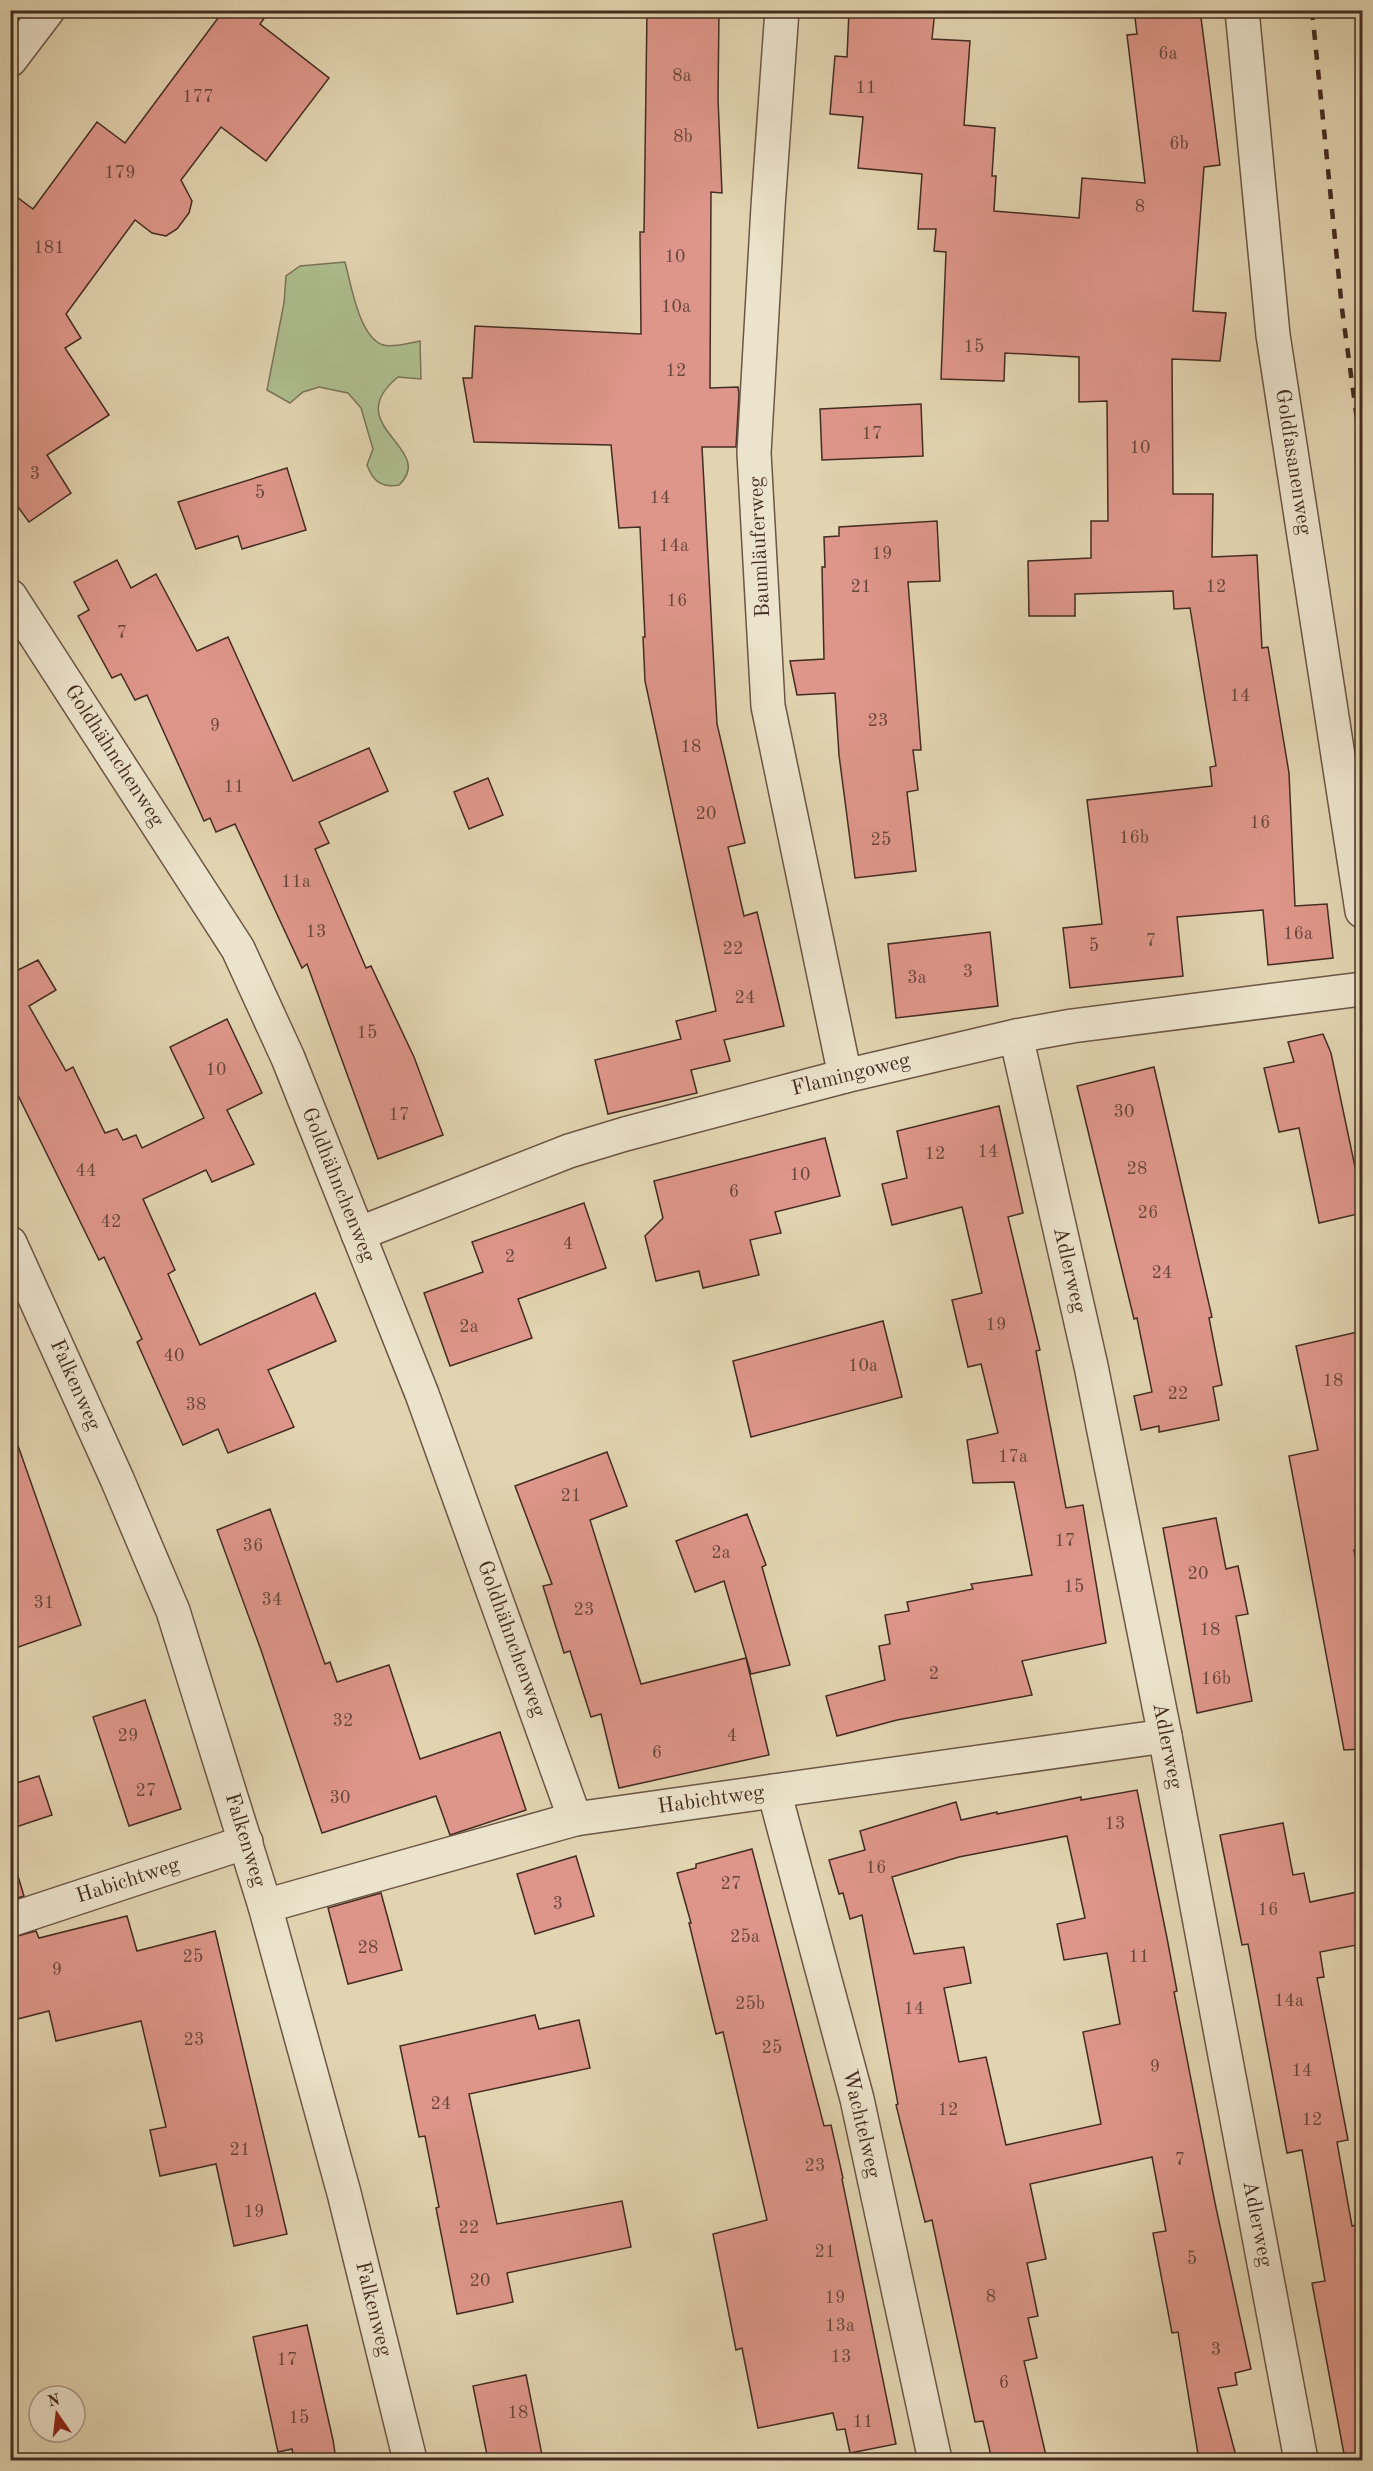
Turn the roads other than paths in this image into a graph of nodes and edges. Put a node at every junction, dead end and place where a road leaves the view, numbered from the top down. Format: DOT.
graph roads {
  1 [pos="48,10"];
  2 [pos="782,10"];
  3 [pos="1242,10"];
  4 [pos="10,60"];
  5 [pos="10,596"];
  6 [pos="1362,911"];
  7 [pos="1362,989"];
  8 [pos="1016,1036"];
  9 [pos="845,1076"];
  10 [pos="358,1234"];
  11 [pos="10,1243"];
  12 [pos="1165,1736"];
  13 [pos="774,1791"];
  14 [pos="575,1819"];
  15 [pos="246,1842"];
  16 [pos="265,1906"];
  17 [pos="10,1920"];
  18 [pos="410,2460"];
  19 [pos="935,2460"];
  20 [pos="1302,2460"];
  1 -- 4 [label="street"];
  2 -- 9 [label="street, Baumläuferweg"];
  3 -- 6 [label="street, Goldfasanenweg"];
  5 -- 10 [label="street, Goldhähnchenweg"];
  7 -- 8 [label="street, Flamingoweg"];
  8 -- 9 [label="street, Flamingoweg"];
  8 -- 12 [label="street, Adlerweg"];
  9 -- 10 [label="street, Flamingoweg"];
  10 -- 14 [label="street, Goldhähnchenweg"];
  11 -- 15 [label="street, Falkenweg"];
  12 -- 13 [label="street, Habichtweg"];
  12 -- 20 [label="street, Adlerweg"];
  13 -- 14 [label="street, Habichtweg"];
  13 -- 19 [label="street, Wachtelweg"];
  14 -- 16 [label="street, Habichtweg"];
  15 -- 16 [label="street, Falkenweg"];
  15 -- 17 [label="street, Habichtweg"];
  16 -- 18 [label="street, Falkenweg"];
}
